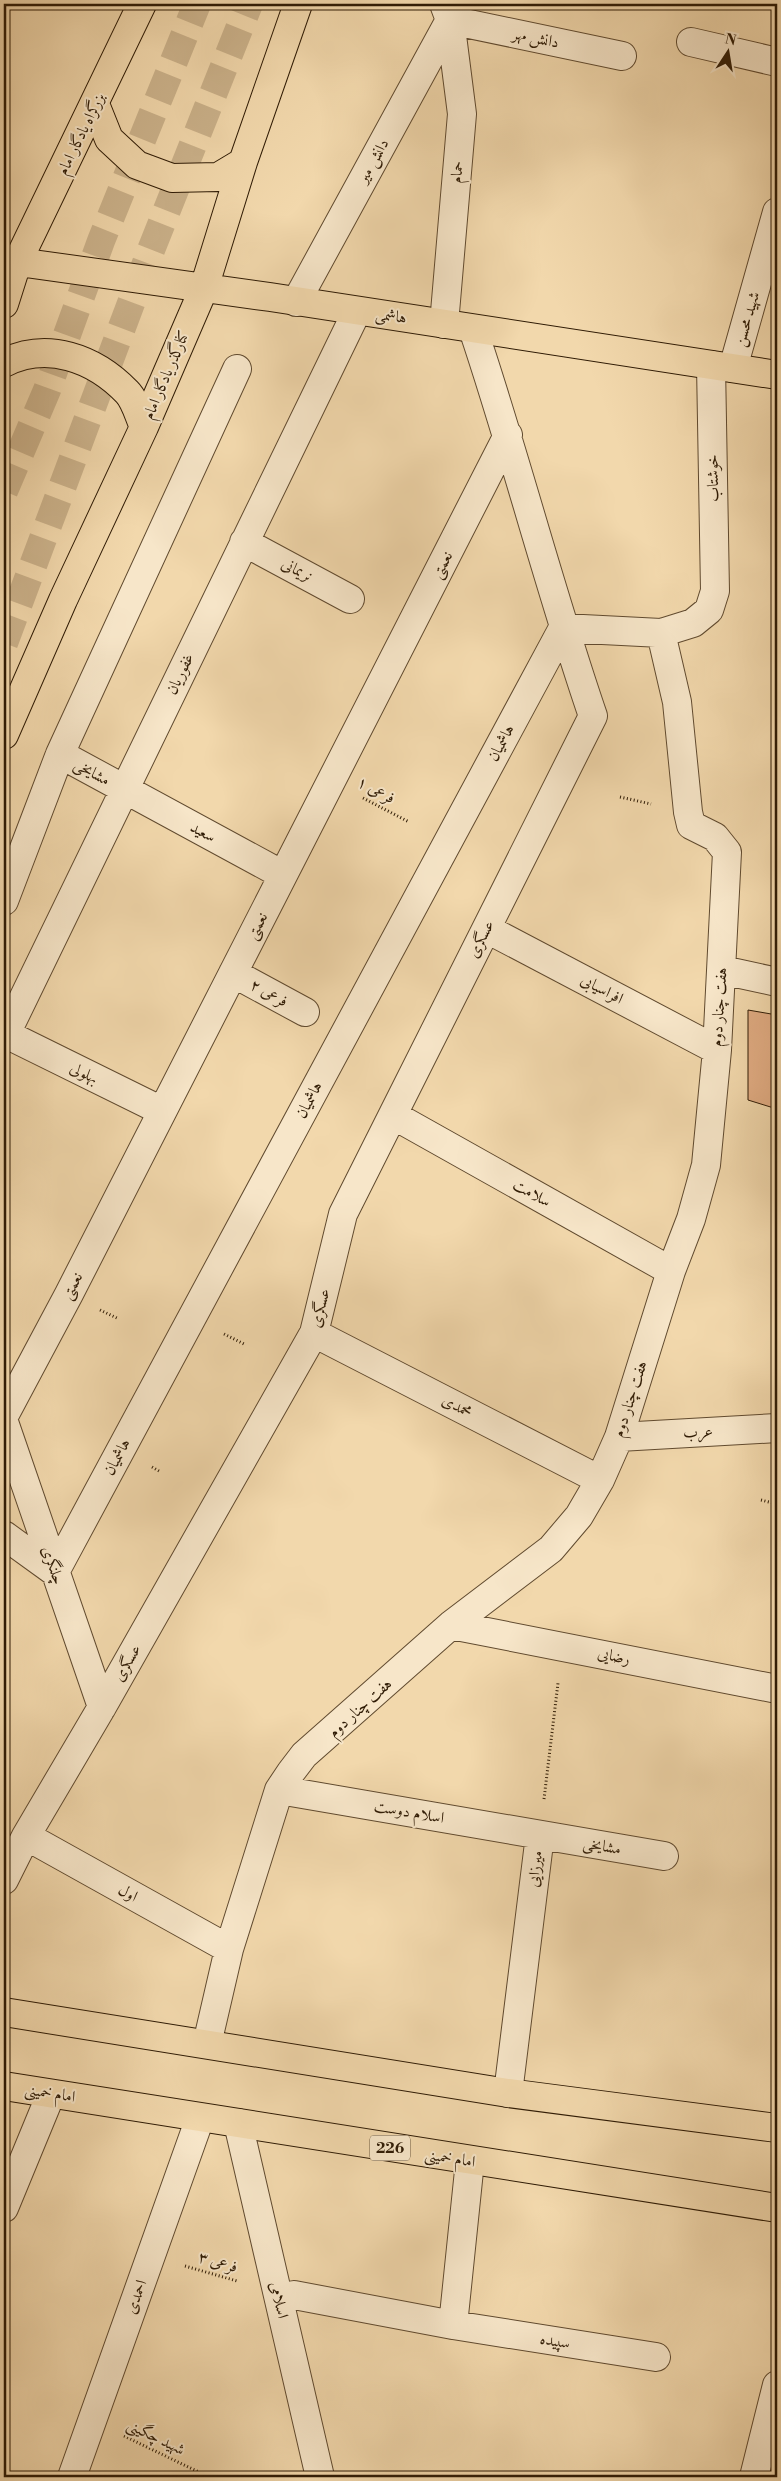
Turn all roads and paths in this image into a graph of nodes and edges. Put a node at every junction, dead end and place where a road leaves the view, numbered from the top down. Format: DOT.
graph roads {
  1 [pos="142,4"];
  2 [pos="298,4"];
  3 [pos="447,12"];
  4 [pos="691,42"];
  5 [pos="622,56"];
  6 [pos="777,62"];
  7 [pos="96,104"];
  8 [pos="243,162"];
  9 [pos="777,212"];
  10 [pos="11,262"];
  11 [pos="204,288"];
  12 [pos="296,302"];
  13 [pos="4,304"];
  14 [pos="357,311"];
  15 [pos="444,324"];
  16 [pos="473,329"];
  17 [pos="4,364"];
  18 [pos="722,367"];
  19 [pos="237,369"];
  20 [pos="777,375"];
  21 [pos="144,427"];
  22 [pos="508,435"];
  23 [pos="244,542"];
  24 [pos="350,599"];
  25 [pos="563,628"];
  26 [pos="661,633"];
  27 [pos="4,735"];
  28 [pos="60,754"];
  29 [pos="331,781"];
  30 [pos="124,790"];
  31 [pos="409,822"];
  32 [pos="283,876"];
  33 [pos="4,901"];
  34 [pos="486,929"];
  35 [pos="722,970"];
  36 [pos="233,973"];
  37 [pos="777,982"];
  38 [pos="305,1012"];
  39 [pos="5,1036"];
  40 [pos="717,1050"];
  41 [pos="162,1112"];
  42 [pos="393,1114"];
  43 [pos="671,1270"];
  44 [pos="314,1332"];
  45 [pos="4,1416"];
  46 [pos="4,1422"];
  47 [pos="777,1428"];
  48 [pos="619,1437"];
  49 [pos="600,1480"];
  50 [pos="761,1500"];
  51 [pos="777,1504"];
  52 [pos="4,1535"];
  53 [pos="55,1572"];
  54 [pos="451,1625"];
  55 [pos="562,1646"];
  56 [pos="777,1689"];
  57 [pos="102,1707"];
  58 [pos="279,1790"];
  59 [pos="540,1835"];
  60 [pos="26,1836"];
  61 [pos="664,1856"];
  62 [pos="4,1880"];
  63 [pos="229,1949"];
  64 [pos="4,2012"];
  65 [pos="207,2044"];
  66 [pos="4,2086"];
  67 [pos="508,2093"];
  68 [pos="51,2094"];
  69 [pos="200,2118"];
  70 [pos="238,2123"];
  71 [pos="777,2128"];
  72 [pos="470,2161"];
  73 [pos="4,2208"];
  74 [pos="777,2208"];
  75 [pos="151,2256"];
  76 [pos="286,2294"];
  77 [pos="453,2325"];
  78 [pos="656,2357"];
  79 [pos="777,2385"];
  80 [pos="92,2420"];
  81 [pos="72,2477"];
  82 [pos="209,2477"];
  83 [pos="320,2477"];
  84 [pos="754,2477"];
  1 -- 7 [label="main road, بزرگراه یادگار امام"];
  2 -- 8 [label="main road, کنارگذر یادگار امام"];
  3 -- 5 [label="street, دانش مهر"];
  3 -- 12 [label="street, دانش میر"];
  3 -- 15 [label="street, حمام"];
  4 -- 6 [label="street"];
  7 -- 8 [label="main road"];
  7 -- 10 [label="main road, بزرگراه یادگار امام"];
  8 -- 11 [label="main road, کنارگذر یادگار امام"];
  9 -- 18 [label="street, شهید محسن"];
  10 -- 11 [label="main road, هاشمی"];
  10 -- 13 [label="main road"];
  11 -- 12 [label="main road, هاشمی"];
  11 -- 21 [label="main road, کنارگذر یادگار امام"];
  12 -- 14 [label="main road, هاشمی"];
  14 -- 15 [label="main road, هاشمی"];
  14 -- 23 [label="street, غفوریان"];
  15 -- 16 [label="main road, هاشمی"];
  16 -- 18 [label="main road, هاشمی"];
  16 -- 22 [label="street"];
  17 -- 21 [label="main road"];
  18 -- 20 [label="main road, هاشمی"];
  18 -- 26 [label="street, خوشتاب"];
  19 -- 28 [label="street"];
  21 -- 27 [label="main road, کنارگذر یادگار امام"];
  22 -- 25 [label="street"];
  22 -- 29 [label="street, نعمتی"];
  23 -- 24 [label="street, نریمانی"];
  23 -- 30 [label="street, غفوریان"];
  25 -- 26 [label="street"];
  25 -- 34 [label="street, عسگری"];
  25 -- 53 [label="street, هاشمیان"];
  26 -- 35 [label="street, هفت چنار دوم"];
  28 -- 30 [label="street, مشایخی"];
  28 -- 33 [label="street"];
  29 -- 31 [label="path, فرعی ۱"];
  29 -- 32 [label="street, نعمتی"];
  30 -- 32 [label="street, سعید"];
  30 -- 39 [label="street, غفوریان"];
  32 -- 36 [label="street, نعمتی"];
  34 -- 40 [label="street, افراسیابی"];
  34 -- 42 [label="street, عسگری"];
  35 -- 37 [label="street"];
  35 -- 40 [label="street, هفت چنار دوم"];
  36 -- 38 [label="street, فرعی ۲"];
  36 -- 41 [label="street, نعمتی"];
  39 -- 41 [label="street, بهلولی"];
  40 -- 43 [label="street, هفت چنار دوم"];
  41 -- 45 [label="street, نعمتی"];
  42 -- 43 [label="street, سلامت"];
  42 -- 44 [label="street, عسگری"];
  43 -- 48 [label="street, هفت چنار دوم"];
  44 -- 49 [label="street, محمدی"];
  44 -- 57 [label="street, عسگری"];
  46 -- 53 [label="street, چلنگری"];
  47 -- 48 [label="street, عرب"];
  48 -- 49 [label="street, هفت چنار دوم"];
  49 -- 54 [label="street, هفت چنار دوم"];
  50 -- 51 [label="path"];
  52 -- 53 [label="street"];
  53 -- 57 [label="street, چلنگری"];
  54 -- 55 [label="street, رضایی"];
  54 -- 58 [label="street, هفت چنار دوم"];
  55 -- 56 [label="street, رضایی"];
  55 -- 59 [label="path, میرزایی"];
  57 -- 60 [label="street, عسگری"];
  58 -- 59 [label="street, اسلام دوست"];
  58 -- 63 [label="street, هفت چنار دوم"];
  59 -- 61 [label="street, مشایخی"];
  59 -- 67 [label="street, میرزایی"];
  60 -- 62 [label="street, عسگری"];
  60 -- 63 [label="street, اول"];
  63 -- 65 [label="street, هفت چنار دوم"];
  64 -- 65 [label="main road"];
  65 -- 67 [label="main road"];
  66 -- 68 [label="main road, امام خمینی / 226"];
  67 -- 71 [label="main road"];
  68 -- 69 [label="main road, امام خمینی / 226"];
  68 -- 73 [label="street"];
  69 -- 70 [label="main road, امام خمینی / 226"];
  69 -- 75 [label="street, احمدی"];
  70 -- 72 [label="main road, امام خمینی / 226"];
  70 -- 76 [label="street, اسلامی"];
  72 -- 74 [label="main road, امام خمینی / 226"];
  72 -- 77 [label="street"];
  75 -- 76 [label="path, فرعی ۳"];
  75 -- 80 [label="street, احمدی"];
  76 -- 77 [label="street, سپیده"];
  76 -- 83 [label="street, اسلامی"];
  77 -- 78 [label="street, سپیده"];
  79 -- 84 [label="street"];
  80 -- 81 [label="street, احمدی"];
  80 -- 82 [label="path, شهید چگینی"];
}
